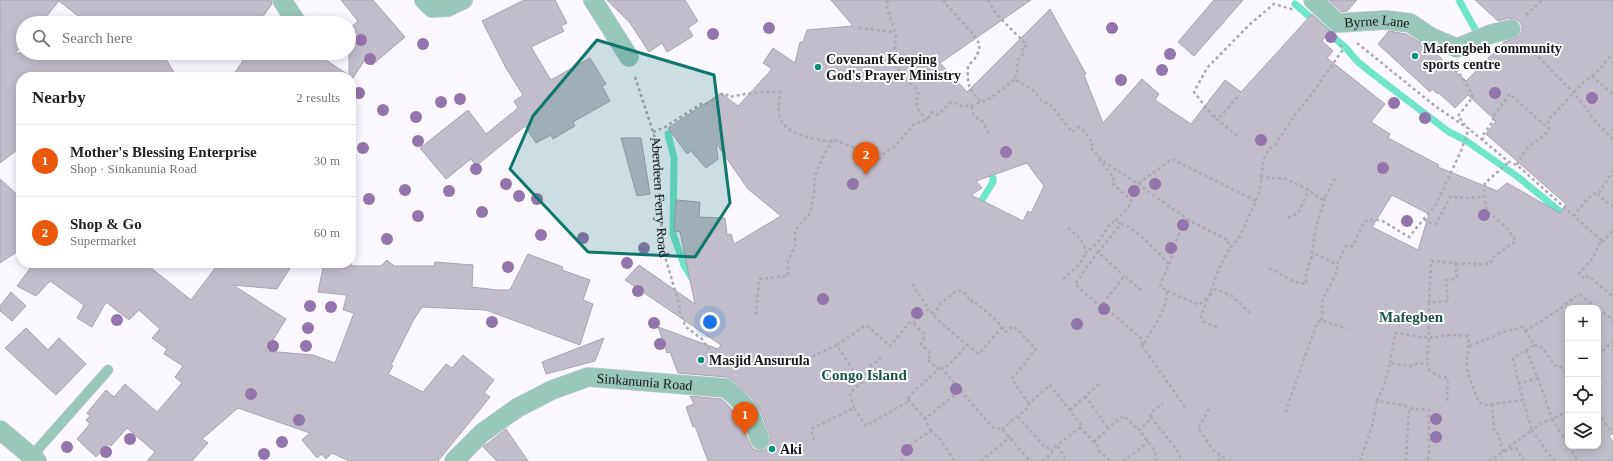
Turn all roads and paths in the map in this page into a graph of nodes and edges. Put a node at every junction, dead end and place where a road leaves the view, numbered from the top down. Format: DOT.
graph roads {
  1 [pos="282,0"];
  2 [pos="424,0"];
  3 [pos="463,0"];
  4 [pos="593,0"];
  5 [pos="888,0"];
  6 [pos="946,0"];
  7 [pos="988,0"];
  8 [pos="1308,6"];
  9 [pos="292,16"];
  10 [pos="1338,23"];
  11 [pos="859,28"];
  12 [pos="1511,29"];
  13 [pos="894,32"];
  14 [pos="1457,48"];
  15 [pos="1613,53"];
  16 [pos="630,57"];
  17 [pos="1592,76"];
  18 [pos="1015,79"];
  19 [pos="1574,93"];
  20 [pos="1613,94"];
  21 [pos="1238,96"];
  22 [pos="981,102"];
  23 [pos="971,106"];
  24 [pos="1212,116"];
  25 [pos="928,119"];
  26 [pos="1469,129"];
  27 [pos="1550,129"];
  28 [pos="653,132"];
  29 [pos="990,136"];
  30 [pos="1237,136"];
  31 [pos="1613,139"];
  32 [pos="1482,140"];
  33 [pos="831,142"];
  34 [pos="1090,147"];
  35 [pos="1509,162"];
  36 [pos="1517,165"];
  37 [pos="1613,172"];
  38 [pos="1260,177"];
  39 [pos="1336,177"];
  40 [pos="1138,184"];
  41 [pos="1309,190"];
  42 [pos="1597,194"];
  43 [pos="1484,196"];
  44 [pos="1325,198"];
  45 [pos="1256,201"];
  46 [pos="1613,208"];
  47 [pos="1573,216"];
  48 [pos="1288,218"];
  49 [pos="1424,219"];
  50 [pos="1115,221"];
  51 [pos="1190,221"];
  52 [pos="1121,224"];
  53 [pos="1068,228"];
  54 [pos="1613,231"];
  55 [pos="1598,246"];
  56 [pos="1230,248"];
  57 [pos="1098,252"];
  58 [pos="1086,253"];
  59 [pos="1311,258"];
  60 [pos="1169,264"];
  61 [pos="1337,264"];
  62 [pos="1456,264"];
  63 [pos="1269,268"];
  64 [pos="1124,276"];
  65 [pos="1063,279"];
  66 [pos="912,284"];
  67 [pos="1143,291"];
  68 [pos="1167,291"];
  69 [pos="1209,296"];
  70 [pos="1613,297"];
  71 [pos="1428,303"];
  72 [pos="1102,305"];
  73 [pos="1592,305"];
  74 [pos="929,309"];
  75 [pos="1601,312"];
  76 [pos="1251,314"];
  77 [pos="756,315"];
  78 [pos="933,315"];
  79 [pos="1321,320"];
  80 [pos="1613,321"];
  81 [pos="912,323"];
  82 [pos="1002,327"];
  83 [pos="1217,327"];
  84 [pos="1347,329"];
  85 [pos="1525,331"];
  86 [pos="1429,338"];
  87 [pos="1613,341"];
  88 [pos="837,345"];
  89 [pos="967,345"];
  90 [pos="1534,345"];
  91 [pos="1142,346"];
  92 [pos="1470,346"];
  93 [pos="1526,350"];
  94 [pos="1601,352"];
  95 [pos="881,356"];
  96 [pos="808,359"];
  97 [pos="1390,363"];
  98 [pos="1427,363"];
  99 [pos="942,368"];
  100 [pos="938,369"];
  101 [pos="108,370"];
  102 [pos="1565,372"];
  103 [pos="1538,378"];
  104 [pos="861,383"];
  105 [pos="1100,383"];
  106 [pos="1518,384"];
  107 [pos="725,388"];
  108 [pos="960,390"];
  109 [pos="1085,396"];
  110 [pos="908,399"];
  111 [pos="1523,400"];
  112 [pos="1377,401"];
  113 [pos="1447,402"];
  114 [pos="1163,403"];
  115 [pos="1029,404"];
  116 [pos="1492,404"];
  117 [pos="1185,407"];
  118 [pos="854,408"];
  119 [pos="1409,408"];
  120 [pos="1070,410"];
  121 [pos="1209,410"];
  122 [pos="1287,412"];
  123 [pos="1565,412"];
  124 [pos="1018,417"];
  125 [pos="1151,417"];
  126 [pos="1601,417"];
  127 [pos="925,419"];
  128 [pos="1552,419"];
  129 [pos="1080,427"];
  130 [pos="1108,428"];
  131 [pos="1002,429"];
  132 [pos="0,430"];
  133 [pos="1139,430"];
  134 [pos="1532,430"];
  135 [pos="931,432"];
  136 [pos="1613,434"];
  137 [pos="1010,437"];
  138 [pos="1565,439"];
  139 [pos="760,440"];
  140 [pos="814,440"];
  141 [pos="1148,441"];
  142 [pos="1094,442"];
  143 [pos="1058,446"];
  144 [pos="1571,449"];
  145 [pos="1051,450"];
  146 [pos="1503,452"];
  147 [pos="1223,457"];
  148 [pos="34,459"];
  149 [pos="454,461"];
  150 [pos="901,461"];
  151 [pos="956,461"];
  152 [pos="981,461"];
  153 [pos="1030,461"];
  154 [pos="1043,461"];
  155 [pos="1067,461"];
  156 [pos="1111,461"];
  157 [pos="1123,461"];
  158 [pos="1157,461"];
  159 [pos="1182,461"];
  160 [pos="1218,461"];
  161 [pos="1229,461"];
  162 [pos="1360,461"];
  163 [pos="1406,461"];
  164 [pos="1427,461"];
  165 [pos="1489,461"];
  166 [pos="1524,461"];
  167 [pos="1556,461"];
  168 [pos="1578,461"];
  1 -- 9 [label="street"];
  2 -- 3 [label="street"];
  4 -- 16 [label="street"];
  5 -- 13 [label="path"];
  6 -- 22 [label="path"];
  7 -- 18 [label="path"];
  8 -- 10 [label="street, Byrne Lane"];
  8 -- 24 [label="path"];
  10 -- 14 [label="street, Byrne Lane"];
  10 -- 26 [label="path"];
  10 -- 38 [label="path"];
  11 -- 13 [label="path"];
  12 -- 14 [label="street"];
  12 -- 19 [label="path"];
  13 -- 25 [label="path"];
  14 -- 26 [label="path"];
  15 -- 17 [label="path"];
  16 -- 28 [label="path, Aberdeen Ferry Road"];
  17 -- 19 [label="path"];
  17 -- 20 [label="path"];
  18 -- 22 [label="path"];
  18 -- 34 [label="path"];
  19 -- 27 [label="path"];
  19 -- 31 [label="path"];
  21 -- 24 [label="path"];
  22 -- 23 [label="path"];
  23 -- 25 [label="path"];
  23 -- 29 [label="path"];
  24 -- 30 [label="path"];
  25 -- 33 [label="path"];
  26 -- 32 [label="path"];
  26 -- 49 [label="path"];
  27 -- 32 [label="path"];
  27 -- 36 [label="path"];
  28 -- 33 [label="path"];
  28 -- 107 [label="path, Aberdeen Ferry Road"];
  32 -- 35 [label="path"];
  33 -- 77 [label="path"];
  34 -- 40 [label="path"];
  34 -- 50 [label="path"];
  35 -- 36 [label="path"];
  35 -- 43 [label="path"];
  36 -- 47 [label="path"];
  37 -- 42 [label="path"];
  38 -- 41 [label="path"];
  38 -- 45 [label="path"];
  39 -- 44 [label="path"];
  40 -- 45 [label="path"];
  40 -- 51 [label="path"];
  41 -- 44 [label="path"];
  41 -- 48 [label="path"];
  42 -- 46 [label="path"];
  42 -- 47 [label="path"];
  43 -- 49 [label="path"];
  43 -- 62 [label="path"];
  44 -- 59 [label="path"];
  45 -- 56 [label="path"];
  47 -- 55 [label="path"];
  49 -- 61 [label="path"];
  50 -- 52 [label="path"];
  50 -- 58 [label="path"];
  51 -- 56 [label="path"];
  51 -- 60 [label="path"];
  52 -- 57 [label="path"];
  52 -- 60 [label="path"];
  53 -- 58 [label="path"];
  54 -- 55 [label="path"];
  55 -- 70 [label="path"];
  56 -- 69 [label="path"];
  57 -- 64 [label="path"];
  57 -- 72 [label="path"];
  58 -- 65 [label="path"];
  59 -- 61 [label="path"];
  59 -- 63 [label="path"];
  60 -- 68 [label="path"];
  61 -- 79 [label="path"];
  62 -- 71 [label="path"];
  62 -- 71 [label="path"];
  64 -- 67 [label="path"];
  64 -- 72 [label="path"];
  66 -- 74 [label="path"];
  68 -- 69 [label="path"];
  68 -- 91 [label="path"];
  69 -- 76 [label="path"];
  69 -- 83 [label="path"];
  71 -- 86 [label="path"];
  72 -- 91 [label="path"];
  73 -- 85 [label="path"];
  74 -- 78 [label="path"];
  74 -- 81 [label="path"];
  75 -- 80 [label="path"];
  78 -- 82 [label="path"];
  78 -- 89 [label="path"];
  79 -- 84 [label="path"];
  79 -- 122 [label="path"];
  81 -- 88 [label="path"];
  81 -- 100 [label="path"];
  82 -- 89 [label="path"];
  82 -- 115 [label="path"];
  85 -- 90 [label="path"];
  85 -- 92 [label="path"];
  86 -- 92 [label="path"];
  86 -- 97 [label="path"];
  86 -- 98 [label="path"];
  87 -- 94 [label="path"];
  88 -- 96 [label="path"];
  88 -- 104 [label="path"];
  89 -- 99 [label="path"];
  90 -- 93 [label="path"];
  90 -- 102 [label="path"];
  91 -- 117 [label="path"];
  92 -- 116 [label="path"];
  93 -- 103 [label="path"];
  93 -- 106 [label="path"];
  95 -- 104 [label="path"];
  97 -- 98 [label="path"];
  97 -- 112 [label="path"];
  98 -- 113 [label="path"];
  99 -- 100 [label="path"];
  99 -- 108 [label="path"];
  100 -- 110 [label="path"];
  101 -- 148 [label="lane"];
  103 -- 106 [label="path"];
  103 -- 128 [label="path"];
  104 -- 118 [label="path"];
  105 -- 109 [label="path"];
  106 -- 111 [label="path"];
  107 -- 139 [label="street"];
  107 -- 149 [label="street, Sinkanunia Road"];
  108 -- 127 [label="path"];
  108 -- 131 [label="path"];
  109 -- 120 [label="path"];
  109 -- 130 [label="path"];
  110 -- 118 [label="path"];
  110 -- 127 [label="path"];
  111 -- 116 [label="path"];
  111 -- 134 [label="path"];
  112 -- 119 [label="path"];
  112 -- 162 [label="path"];
  114 -- 125 [label="path"];
  115 -- 120 [label="path"];
  115 -- 124 [label="path"];
  116 -- 146 [label="path"];
  118 -- 140 [label="path"];
  119 -- 163 [label="path"];
  119 -- 164 [label="path"];
  120 -- 129 [label="path"];
  121 -- 147 [label="path"];
  123 -- 128 [label="path"];
  124 -- 131 [label="path"];
  124 -- 145 [label="path"];
  125 -- 133 [label="path"];
  125 -- 159 [label="path"];
  126 -- 136 [label="path"];
  127 -- 135 [label="path"];
  128 -- 134 [label="path"];
  128 -- 138 [label="path"];
  129 -- 142 [label="path"];
  129 -- 143 [label="path"];
  130 -- 133 [label="path"];
  130 -- 142 [label="path"];
  131 -- 137 [label="path"];
  132 -- 148 [label="street"];
  133 -- 141 [label="path"];
  134 -- 146 [label="path"];
  134 -- 167 [label="path"];
  135 -- 150 [label="path"];
  135 -- 151 [label="path"];
  137 -- 152 [label="path"];
  137 -- 153 [label="path"];
  141 -- 157 [label="path"];
  141 -- 158 [label="path"];
  142 -- 156 [label="path"];
  143 -- 145 [label="path"];
  143 -- 155 [label="path"];
  144 -- 168 [label="path"];
  145 -- 154 [label="path"];
  146 -- 165 [label="path"];
  146 -- 166 [label="path"];
  147 -- 160 [label="path"];
  147 -- 161 [label="path"];
}
